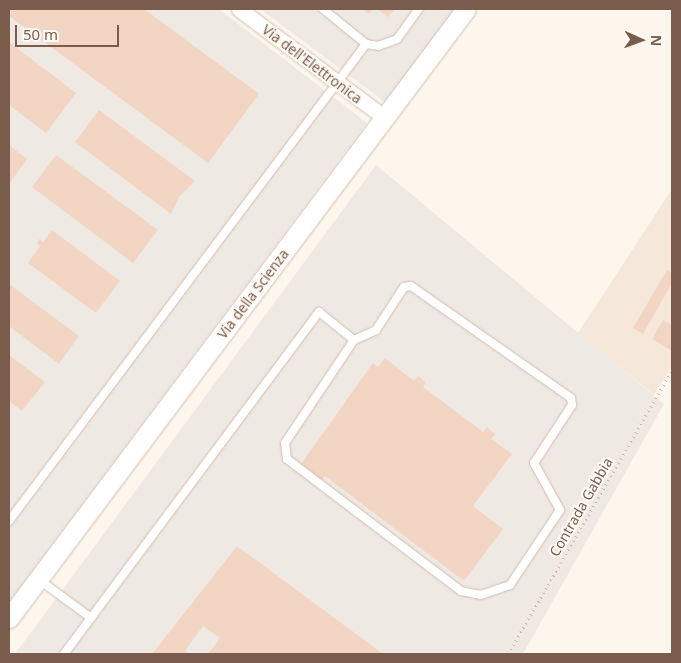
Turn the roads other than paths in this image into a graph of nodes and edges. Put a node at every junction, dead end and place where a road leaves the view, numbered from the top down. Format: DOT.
graph roads {
  1 [pos="239,9"];
  2 [pos="323,9"];
  3 [pos="419,9"];
  4 [pos="466,9"];
  5 [pos="366,44"];
  6 [pos="337,82"];
  7 [pos="385,118"];
  8 [pos="354,340"];
  9 [pos="9,521"];
  10 [pos="38,579"];
  11 [pos="9,618"];
  12 [pos="91,618"];
  13 [pos="64,654"];
  1 -- 6 [label="street, Via dell'Elettronica"];
  2 -- 5 [label="lane"];
  3 -- 5 [label="lane"];
  4 -- 7 [label="street, Via della Scienza"];
  5 -- 6 [label="lane"];
  6 -- 7 [label="street, Via dell'Elettronica"];
  6 -- 9 [label="lane"];
  7 -- 10 [label="street, Via della Scienza"];
  8 -- 8 [label="lane"];
  8 -- 12 [label="lane"];
  10 -- 11 [label="street, Via della Scienza"];
  10 -- 12 [label="lane"];
  12 -- 13 [label="lane"];
}
